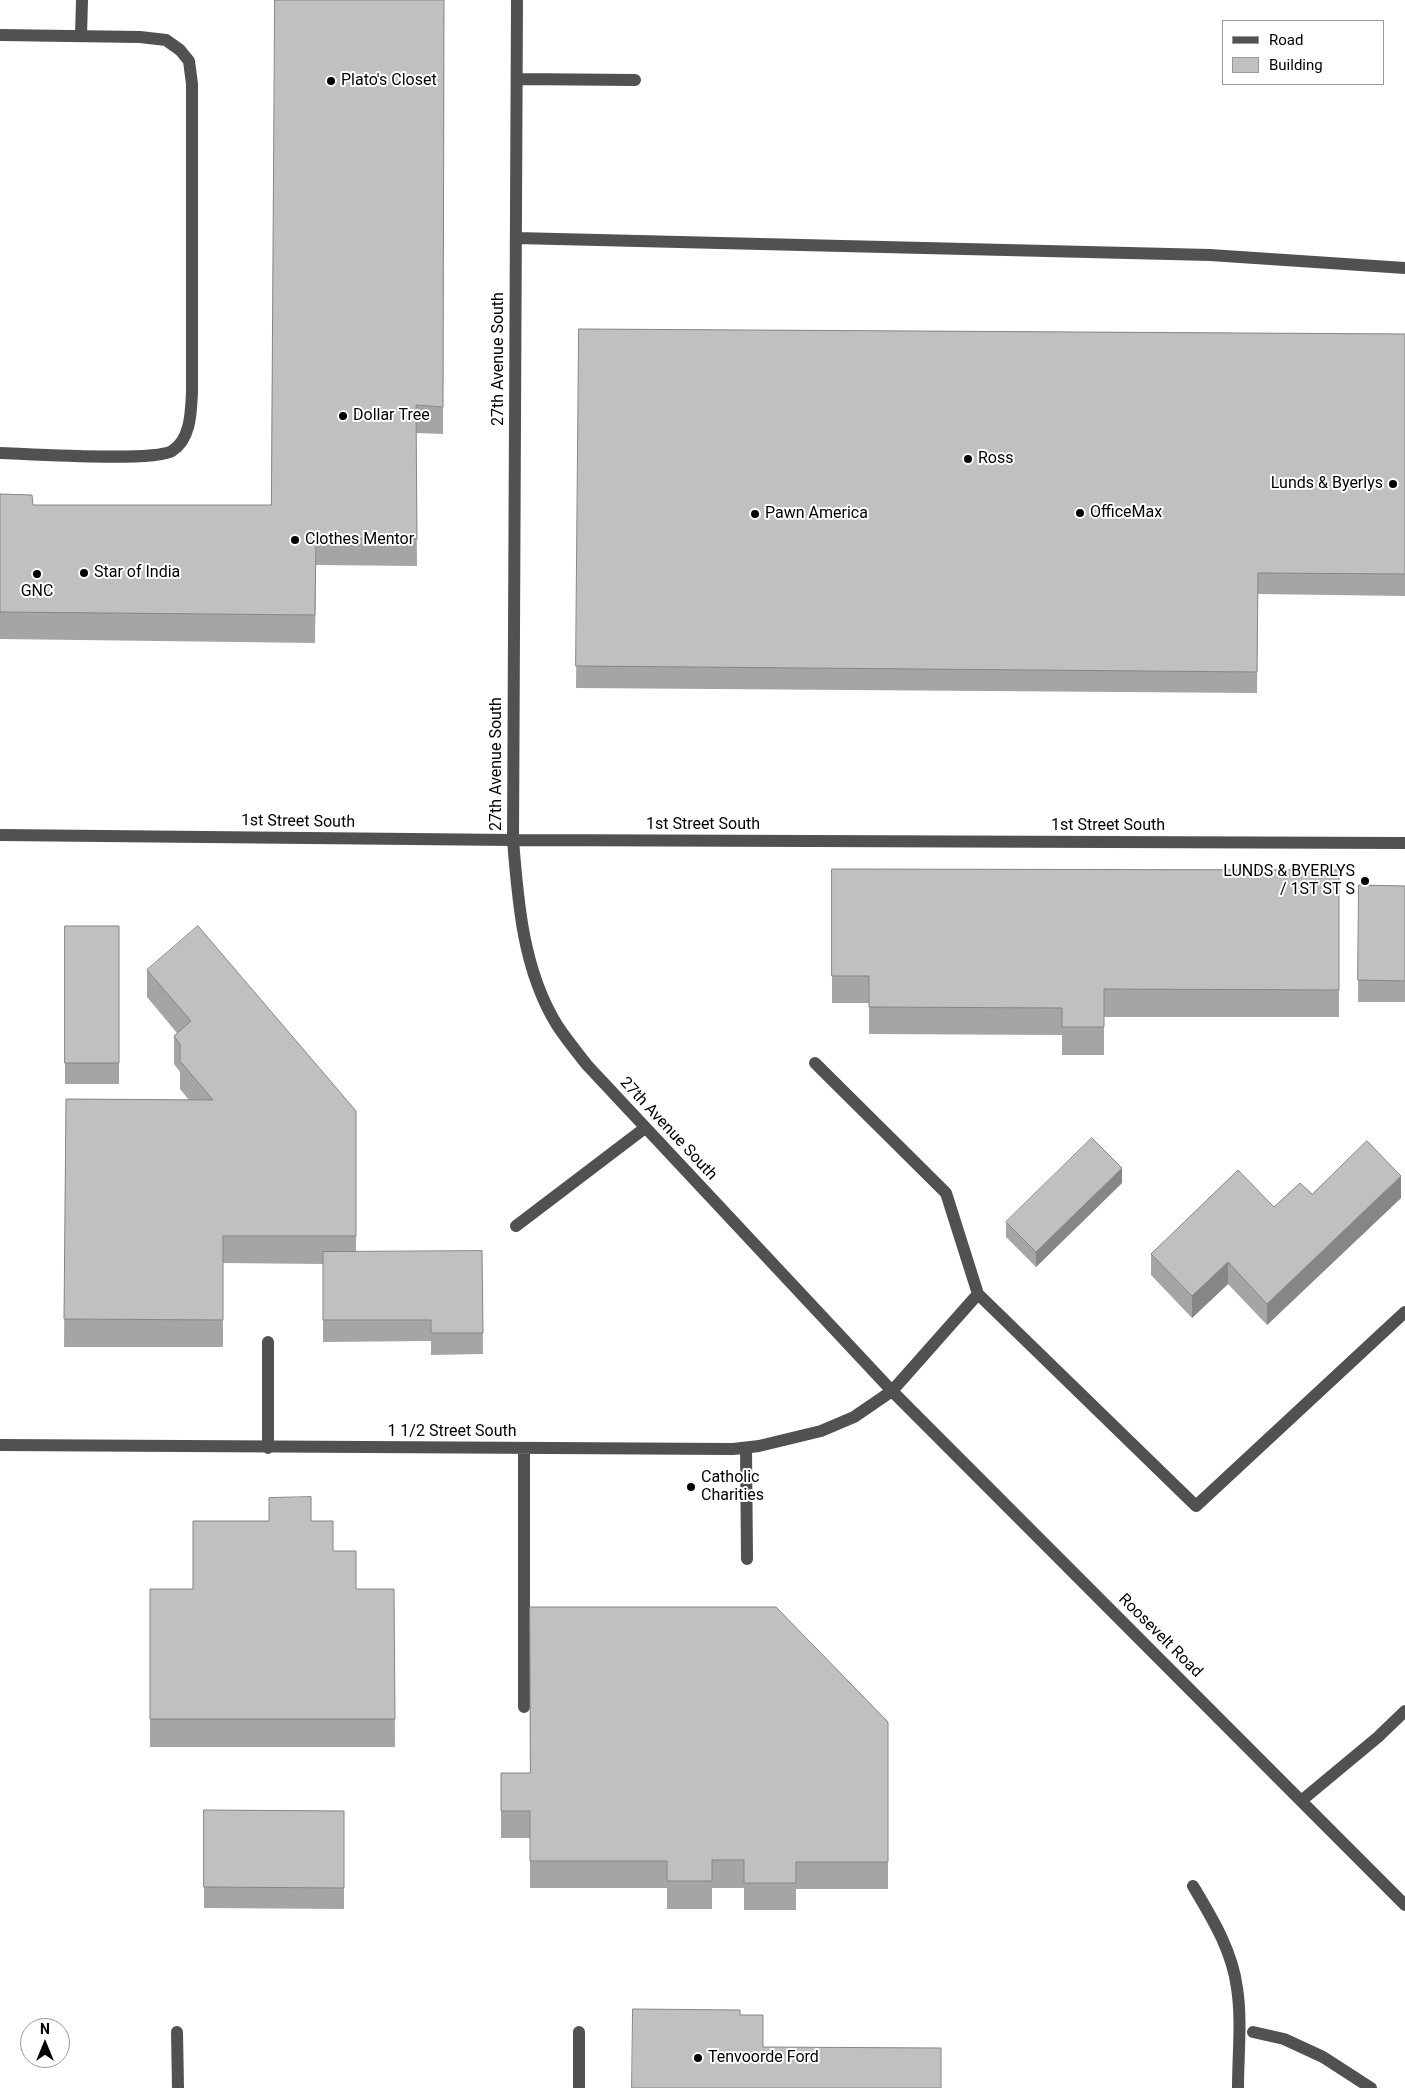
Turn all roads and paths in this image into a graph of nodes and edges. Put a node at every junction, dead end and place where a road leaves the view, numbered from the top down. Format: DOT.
graph roads {
  1 [pos="82,0"];
  2 [pos="517,0"];
  3 [pos="0,35"];
  4 [pos="81,36"];
  5 [pos="517,79"];
  6 [pos="635,80"];
  7 [pos="516,238"];
  8 [pos="1405,268"];
  9 [pos="0,453"];
  10 [pos="0,835"];
  11 [pos="513,840"];
  12 [pos="1405,843"];
  13 [pos="815,1063"];
  14 [pos="645,1128"];
  15 [pos="516,1226"];
  16 [pos="978,1294"];
  17 [pos="1405,1312"];
  18 [pos="268,1342"];
  19 [pos="892,1391"];
  20 [pos="0,1445"];
  21 [pos="268,1448"];
  22 [pos="524,1448"];
  23 [pos="746,1448"];
  24 [pos="747,1559"];
  25 [pos="524,1707"];
  26 [pos="1405,1711"];
  27 [pos="1301,1800"];
  28 [pos="1194,1886"];
  29 [pos="1405,1905"];
  30 [pos="177,2032"];
  31 [pos="579,2032"];
  32 [pos="1253,2032"];
  33 [pos="178,2088"];
  34 [pos="579,2088"];
  35 [pos="1238,2088"];
  36 [pos="1370,2088"];
  1 -- 4 [label="street"];
  2 -- 5 [label="street, 27th Avenue South"];
  3 -- 4 [label="street"];
  4 -- 9 [label="street"];
  5 -- 6 [label="street"];
  5 -- 7 [label="street, 27th Avenue South"];
  7 -- 8 [label="street"];
  7 -- 11 [label="street, 27th Avenue South"];
  10 -- 11 [label="street, 1st Street South"];
  11 -- 12 [label="street, 1st Street South"];
  11 -- 14 [label="street, 27th Avenue South"];
  13 -- 16 [label="street"];
  14 -- 15 [label="street"];
  14 -- 19 [label="street, 27th Avenue South"];
  16 -- 17 [label="street"];
  16 -- 19 [label="street, 1 1/2 Street South"];
  18 -- 21 [label="street"];
  19 -- 23 [label="street, 1 1/2 Street South"];
  19 -- 27 [label="street, Roosevelt Road"];
  20 -- 21 [label="street, 1 1/2 Street South"];
  21 -- 22 [label="street, 1 1/2 Street South"];
  22 -- 23 [label="street, 1 1/2 Street South"];
  22 -- 25 [label="street"];
  23 -- 24 [label="street"];
  26 -- 27 [label="street"];
  27 -- 29 [label="street, Roosevelt Road"];
  28 -- 35 [label="street"];
  30 -- 33 [label="street"];
  31 -- 34 [label="street"];
  32 -- 36 [label="street"];
}
